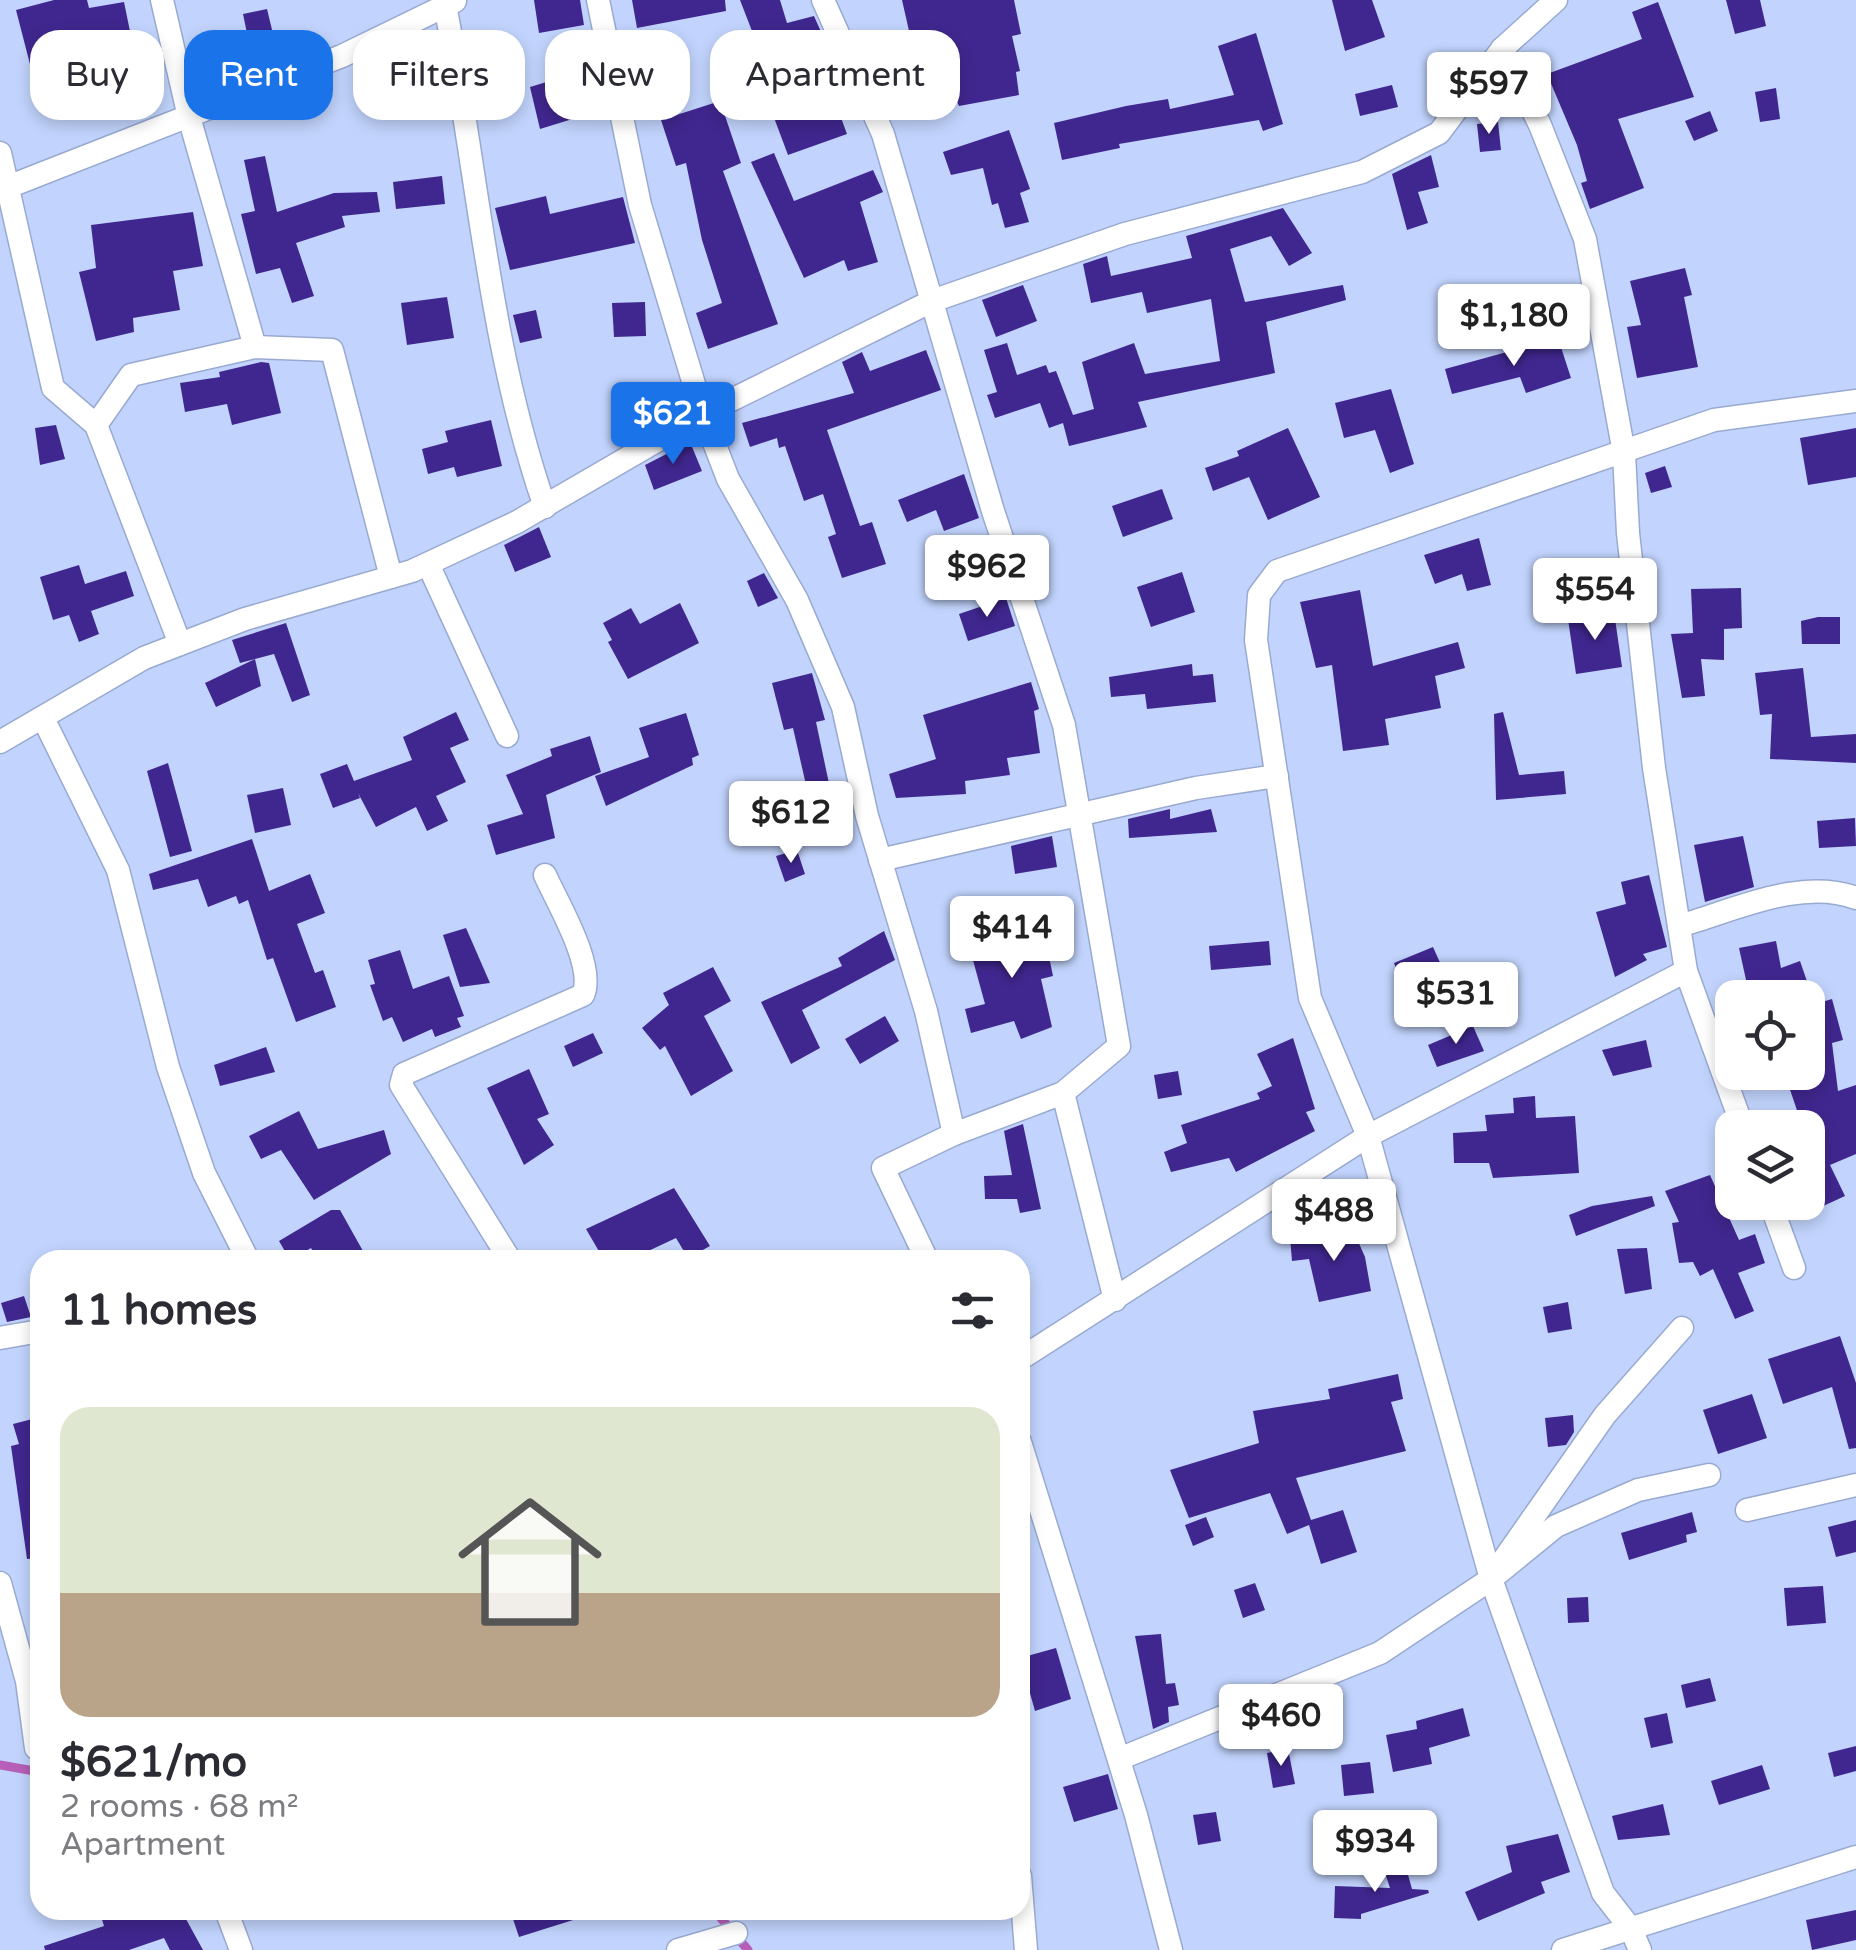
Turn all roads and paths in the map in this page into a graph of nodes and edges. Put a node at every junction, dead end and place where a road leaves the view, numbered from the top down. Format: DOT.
graph roads {
  1 [pos="162,0"];
  2 [pos="598,0"];
  3 [pos="823,0"];
  4 [pos="1556,0"];
  5 [pos="449,1"];
  6 [pos="1523,11"];
  7 [pos="1502,49"];
  8 [pos="333,60"];
  9 [pos="184,95"];
  10 [pos="184,119"];
  11 [pos="190,120"];
  12 [pos="0,152"];
  13 [pos="5,188"];
  14 [pos="932,301"];
  15 [pos="255,347"];
  16 [pos="1856,401"];
  17 [pos="703,414"];
  18 [pos="96,425"];
  19 [pos="1624,453"];
  20 [pos="545,507"];
  21 [pos="428,564"];
  22 [pos="392,576"];
  23 [pos="180,644"];
  24 [pos="43,718"];
  25 [pos="507,736"];
  26 [pos="0,742"];
  27 [pos="1277,776"];
  28 [pos="1081,816"];
  29 [pos="880,860"];
  30 [pos="545,875"];
  31 [pos="1856,898"];
  32 [pos="1680,926"];
  33 [pos="1686,972"];
  34 [pos="1063,1093"];
  35 [pos="1736,1110"];
  36 [pos="954,1134"];
  37 [pos="1368,1136"];
  38 [pos="1777,1220"];
  39 [pos="243,1250"];
  40 [pos="504,1250"];
  41 [pos="922,1250"];
  42 [pos="1794,1268"];
  43 [pos="1115,1300"];
  44 [pos="1682,1328"];
  45 [pos="30,1333"];
  46 [pos="0,1338"];
  47 [pos="1030,1353"];
  48 [pos="1030,1474"];
  49 [pos="1709,1475"];
  50 [pos="1856,1486"];
  51 [pos="1747,1510"];
  52 [pos="1492,1579"];
  53 [pos="0,1584"];
  54 [pos="30,1703"];
  55 [pos="1119,1759"];
  56 [pos="1856,1857"];
  57 [pos="230,1920"];
  58 [pos="1024,1920"];
  59 [pos="736,1933"];
  60 [pos="1636,1939"];
  61 [pos="241,1950"];
  62 [pos="678,1950"];
  63 [pos="1026,1950"];
  64 [pos="1171,1950"];
  65 [pos="1563,1950"];
  1 -- 9 [label="street"];
  2 -- 17 [label="street"];
  3 -- 14 [label="street"];
  4 -- 6 [label="street"];
  5 -- 8 [label="street"];
  5 -- 20 [label="street"];
  6 -- 7 [label="street"];
  7 -- 14 [label="street"];
  7 -- 19 [label="street"];
  10 -- 13 [label="street"];
  11 -- 15 [label="street"];
  12 -- 13 [label="street"];
  13 -- 18 [label="street"];
  14 -- 17 [label="street"];
  14 -- 28 [label="street"];
  15 -- 18 [label="street"];
  15 -- 22 [label="street"];
  16 -- 19 [label="street"];
  17 -- 20 [label="street"];
  17 -- 29 [label="street"];
  18 -- 23 [label="street"];
  19 -- 27 [label="street"];
  19 -- 32 [label="street"];
  20 -- 21 [label="street"];
  21 -- 22 [label="street"];
  21 -- 25 [label="street"];
  22 -- 23 [label="street"];
  23 -- 24 [label="street"];
  24 -- 26 [label="street"];
  24 -- 39 [label="street"];
  27 -- 28 [label="street"];
  27 -- 37 [label="street"];
  28 -- 29 [label="street"];
  28 -- 34 [label="street"];
  29 -- 36 [label="street"];
  30 -- 40 [label="street"];
  31 -- 32 [label="street"];
  32 -- 33 [label="street"];
  33 -- 35 [label="street"];
  33 -- 37 [label="street"];
  34 -- 36 [label="street"];
  34 -- 43 [label="street"];
  36 -- 41 [label="street"];
  37 -- 43 [label="street"];
  37 -- 52 [label="street"];
  38 -- 42 [label="street"];
  43 -- 47 [label="street"];
  44 -- 52 [label="street"];
  45 -- 46 [label="street"];
  48 -- 55 [label="street"];
  49 -- 52 [label="street"];
  50 -- 51 [label="street"];
  52 -- 55 [label="street"];
  52 -- 60 [label="street"];
  53 -- 54 [label="street"];
  55 -- 64 [label="street"];
  56 -- 60 [label="street"];
  57 -- 61 [label="street"];
  58 -- 63 [label="street"];
  59 -- 62 [label="street"];
  60 -- 65 [label="street"];
}
